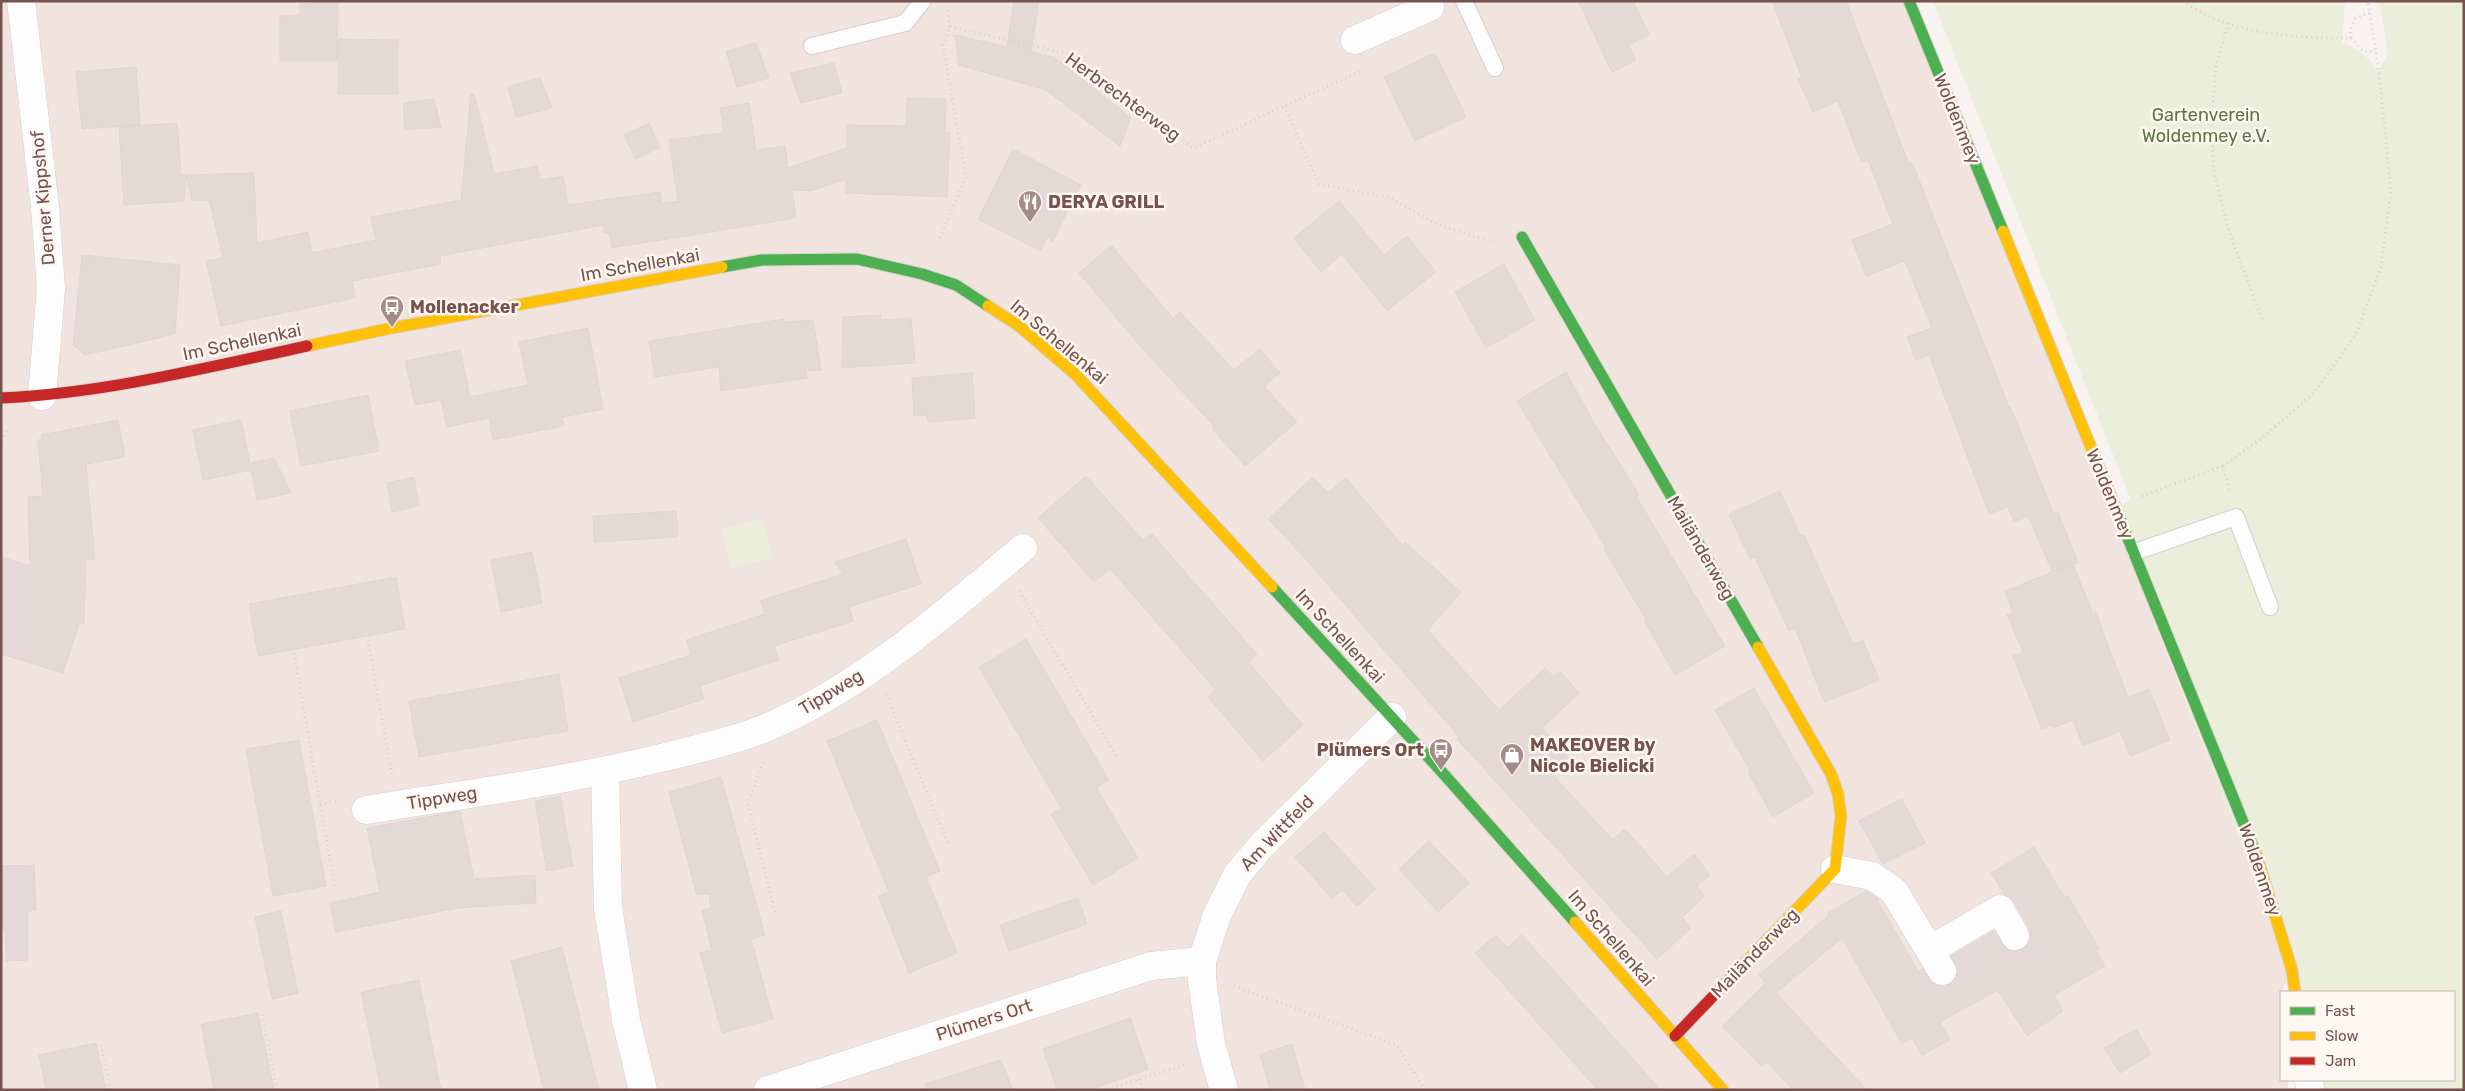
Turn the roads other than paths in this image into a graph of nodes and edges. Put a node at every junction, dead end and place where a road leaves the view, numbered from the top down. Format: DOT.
graph roads {
  1 [pos="21,1"];
  2 [pos="923,1"];
  3 [pos="1464,1"];
  4 [pos="1909,1"];
  5 [pos="1434,3"];
  6 [pos="1355,40"];
  7 [pos="812,46"];
  8 [pos="1495,68"];
  9 [pos="1522,237"];
  10 [pos="42,396"];
  11 [pos="1,398"];
  12 [pos="2135,552"];
  13 [pos="1013,557"];
  14 [pos="2270,607"];
  15 [pos="1392,717"];
  16 [pos="605,770"];
  17 [pos="366,810"];
  18 [pos="1835,869"];
  19 [pos="2015,936"];
  20 [pos="1202,970"];
  21 [pos="2295,991"];
  22 [pos="1675,1036"];
  23 [pos="643,1090"];
  24 [pos="768,1090"];
  25 [pos="1224,1090"];
  26 [pos="1723,1090"];
  1 -- 10 [label="street, Derner Kippshof"];
  2 -- 7 [label="lane"];
  3 -- 8 [label="lane"];
  4 -- 12 [label="street, Woldenmey"];
  5 -- 6 [label="street"];
  9 -- 18 [label="street, Mailänderweg"];
  10 -- 11 [label="street, Im Schellenkai"];
  10 -- 15 [label="street, Im Schellenkai"];
  12 -- 14 [label="lane"];
  12 -- 21 [label="street, Woldenmey"];
  13 -- 16 [label="street, Tippweg"];
  15 -- 20 [label="street, Am Wittfeld"];
  15 -- 22 [label="street, Im Schellenkai"];
  16 -- 17 [label="street, Tippweg"];
  16 -- 23 [label="street"];
  18 -- 19 [label="street"];
  18 -- 22 [label="street, Mailänderweg"];
  20 -- 24 [label="street, Plümers Ort"];
  20 -- 25 [label="street, Am Wittfeld"];
  22 -- 26 [label="street, Im Schellenkai"];
}
